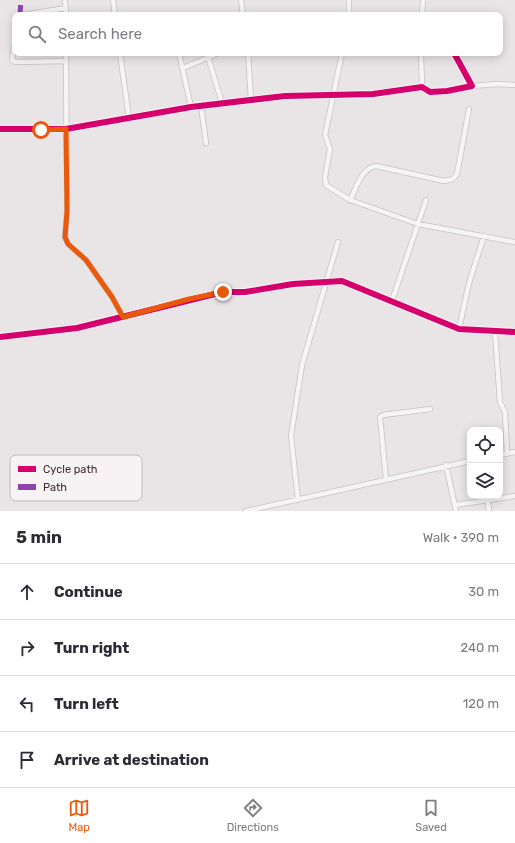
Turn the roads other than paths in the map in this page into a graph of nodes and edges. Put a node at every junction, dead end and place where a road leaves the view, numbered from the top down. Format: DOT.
graph roads {
  1 [pos="65,0"];
  2 [pos="113,0"];
  3 [pos="241,0"];
  4 [pos="349,0"];
  5 [pos="423,0"];
  6 [pos="66,8"];
  7 [pos="41,12"];
  8 [pos="66,12"];
  9 [pos="115,12"];
  10 [pos="243,12"];
  11 [pos="349,12"];
  12 [pos="422,12"];
  13 [pos="13,56"];
  14 [pos="66,56"];
  15 [pos="120,56"];
  16 [pos="180,56"];
  17 [pos="212,56"];
  18 [pos="248,56"];
  19 [pos="341,56"];
  20 [pos="422,56"];
  21 [pos="456,56"];
  22 [pos="208,58"];
  23 [pos="66,61"];
  24 [pos="183,68"];
  25 [pos="515,85"];
  26 [pos="472,86"];
  27 [pos="422,87"];
  28 [pos="334,94"];
  29 [pos="252,99"];
  30 [pos="222,103"];
  31 [pos="201,106"];
  32 [pos="192,107"];
  33 [pos="469,109"];
  34 [pos="129,118"];
  35 [pos="0,129"];
  36 [pos="66,129"];
  37 [pos="206,143"];
  38 [pos="350,200"];
  39 [pos="426,200"];
  40 [pos="418,224"];
  41 [pos="484,236"];
  42 [pos="338,242"];
  43 [pos="514,242"];
  44 [pos="328,281"];
  45 [pos="392,301"];
  46 [pos="123,317"];
  47 [pos="459,329"];
  48 [pos="495,332"];
  49 [pos="515,332"];
  50 [pos="0,337"];
  51 [pos="430,409"];
  52 [pos="515,452"];
  53 [pos="507,454"];
  54 [pos="503,455"];
  55 [pos="467,462"];
  56 [pos="446,466"];
  57 [pos="386,479"];
  58 [pos="515,496"];
  59 [pos="503,497"];
  60 [pos="482,499"];
  61 [pos="487,499"];
  62 [pos="298,500"];
  63 [pos="455,505"];
  64 [pos="246,511"];
  65 [pos="456,511"];
  66 [pos="489,511"];
  1 -- 6 [label="street"];
  2 -- 9 [label="street"];
  3 -- 10 [label="street"];
  4 -- 11 [label="street"];
  5 -- 12 [label="street"];
  6 -- 7 [label="street"];
  6 -- 8 [label="street"];
  13 -- 23 [label="street"];
  14 -- 23 [label="street"];
  15 -- 34 [label="street"];
  16 -- 24 [label="street"];
  17 -- 22 [label="street"];
  18 -- 29 [label="street"];
  19 -- 28 [label="street"];
  20 -- 27 [label="street"];
  21 -- 26 [label="street"];
  22 -- 24 [label="street"];
  22 -- 30 [label="street"];
  23 -- 36 [label="street"];
  24 -- 32 [label="street"];
  25 -- 26 [label="street"];
  26 -- 27 [label="street"];
  27 -- 28 [label="street"];
  28 -- 29 [label="street"];
  28 -- 38 [label="street"];
  29 -- 30 [label="street"];
  30 -- 31 [label="street"];
  31 -- 32 [label="street"];
  31 -- 37 [label="street"];
  32 -- 34 [label="street"];
  33 -- 38 [label="street"];
  34 -- 36 [label="street"];
  35 -- 36 [label="street"];
  36 -- 46 [label="street"];
  38 -- 40 [label="street"];
  39 -- 40 [label="street"];
  40 -- 41 [label="street"];
  40 -- 45 [label="street"];
  41 -- 43 [label="street"];
  41 -- 47 [label="street"];
  42 -- 44 [label="street"];
  44 -- 45 [label="street"];
  44 -- 46 [label="street"];
  44 -- 62 [label="street"];
  45 -- 47 [label="street"];
  46 -- 50 [label="street"];
  47 -- 48 [label="street"];
  48 -- 49 [label="street"];
  48 -- 53 [label="street"];
  51 -- 57 [label="street"];
  52 -- 53 [label="street"];
  53 -- 54 [label="street"];
  55 -- 56 [label="street"];
  56 -- 57 [label="street"];
  56 -- 63 [label="street"];
  57 -- 62 [label="street"];
  58 -- 59 [label="street"];
  60 -- 63 [label="street"];
  61 -- 66 [label="street"];
  62 -- 64 [label="street"];
  63 -- 65 [label="street"];
}
